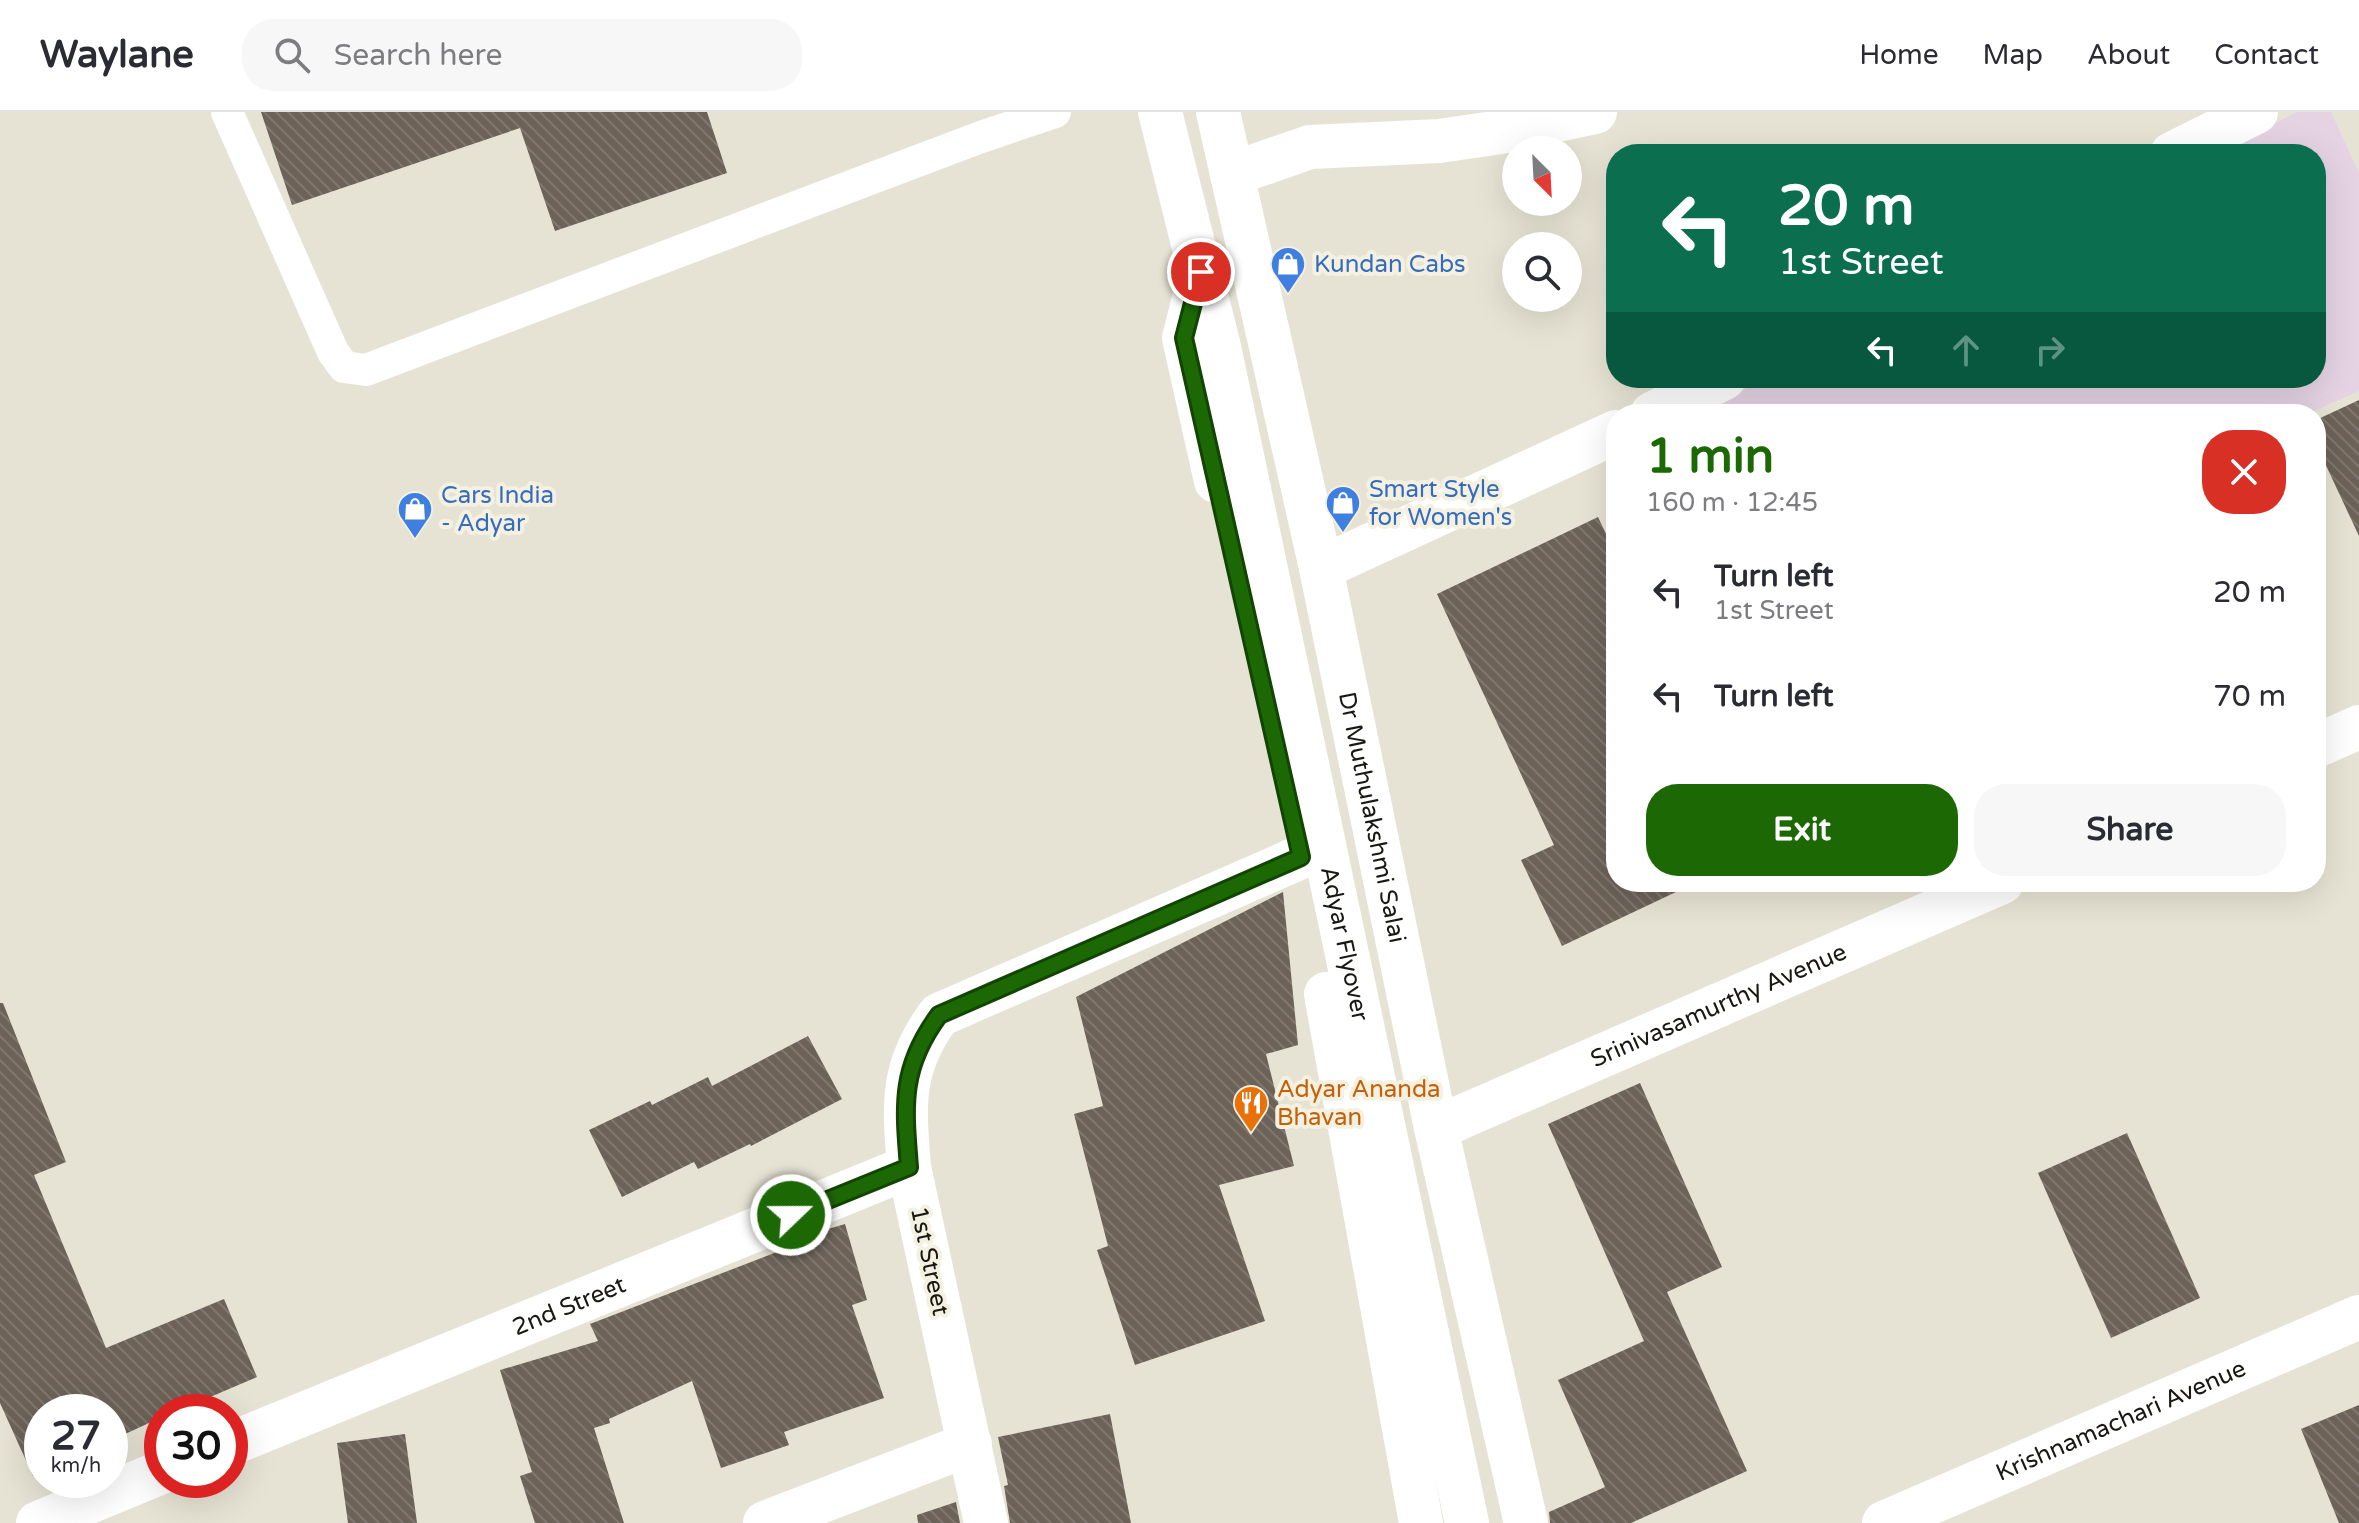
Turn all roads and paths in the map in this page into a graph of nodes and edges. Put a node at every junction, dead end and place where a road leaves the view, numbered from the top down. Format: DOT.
graph roads {
  1 [pos="227,112"];
  2 [pos="1055,112"];
  3 [pos="1160,112"];
  4 [pos="1218,112"];
  5 [pos="1595,112"];
  6 [pos="2245,115"];
  7 [pos="978,124"];
  8 [pos="2191,144"];
  9 [pos="1232,174"];
  10 [pos="1201,272"];
  11 [pos="1704,388"];
  12 [pos="1672,404"];
  13 [pos="1606,437"];
  14 [pos="1321,568"];
  15 [pos="2359,727"];
  16 [pos="2326,742"];
  17 [pos="1301,857"];
  18 [pos="1979,892"];
  19 [pos="1436,1128"];
  20 [pos="909,1167"];
  21 [pos="2359,1317"];
  22 [pos="248,1437"];
  23 [pos="970,1444"];
  24 [pos="144,1479"];
  25 [pos="38,1523"];
  26 [pos="765,1523"];
  27 [pos="986,1523"];
  28 [pos="1421,1523"];
  29 [pos="1467,1523"];
  30 [pos="1526,1523"];
  31 [pos="1884,1523"];
  1 -- 7 [label="lane"];
  2 -- 7 [label="lane"];
  3 -- 10 [label="main road"];
  4 -- 9 [label="main road, Dr Muthulakshmi Salai"];
  5 -- 9 [label="main road"];
  6 -- 8 [label="main road"];
  9 -- 14 [label="main road, Dr Muthulakshmi Salai"];
  10 -- 17 [label="main road"];
  10 -- 29 [label="main road, Adyar Flyover"];
  11 -- 12 [label="main road"];
  13 -- 14 [label="main road"];
  14 -- 19 [label="main road, Dr Muthulakshmi Salai"];
  15 -- 16 [label="main road"];
  17 -- 20 [label="main road, 1st Street"];
  17 -- 28 [label="main road"];
  18 -- 19 [label="main road, Srinivasamurthy Avenue"];
  19 -- 30 [label="main road, Dr Muthulakshmi Salai"];
  20 -- 22 [label="main road, 2nd Street"];
  20 -- 23 [label="main road, 1st Street"];
  21 -- 31 [label="main road, Krishnamachari Avenue"];
  23 -- 26 [label="main road"];
  23 -- 27 [label="main road, 1st Street"];
  24 -- 25 [label="main road"];
}
